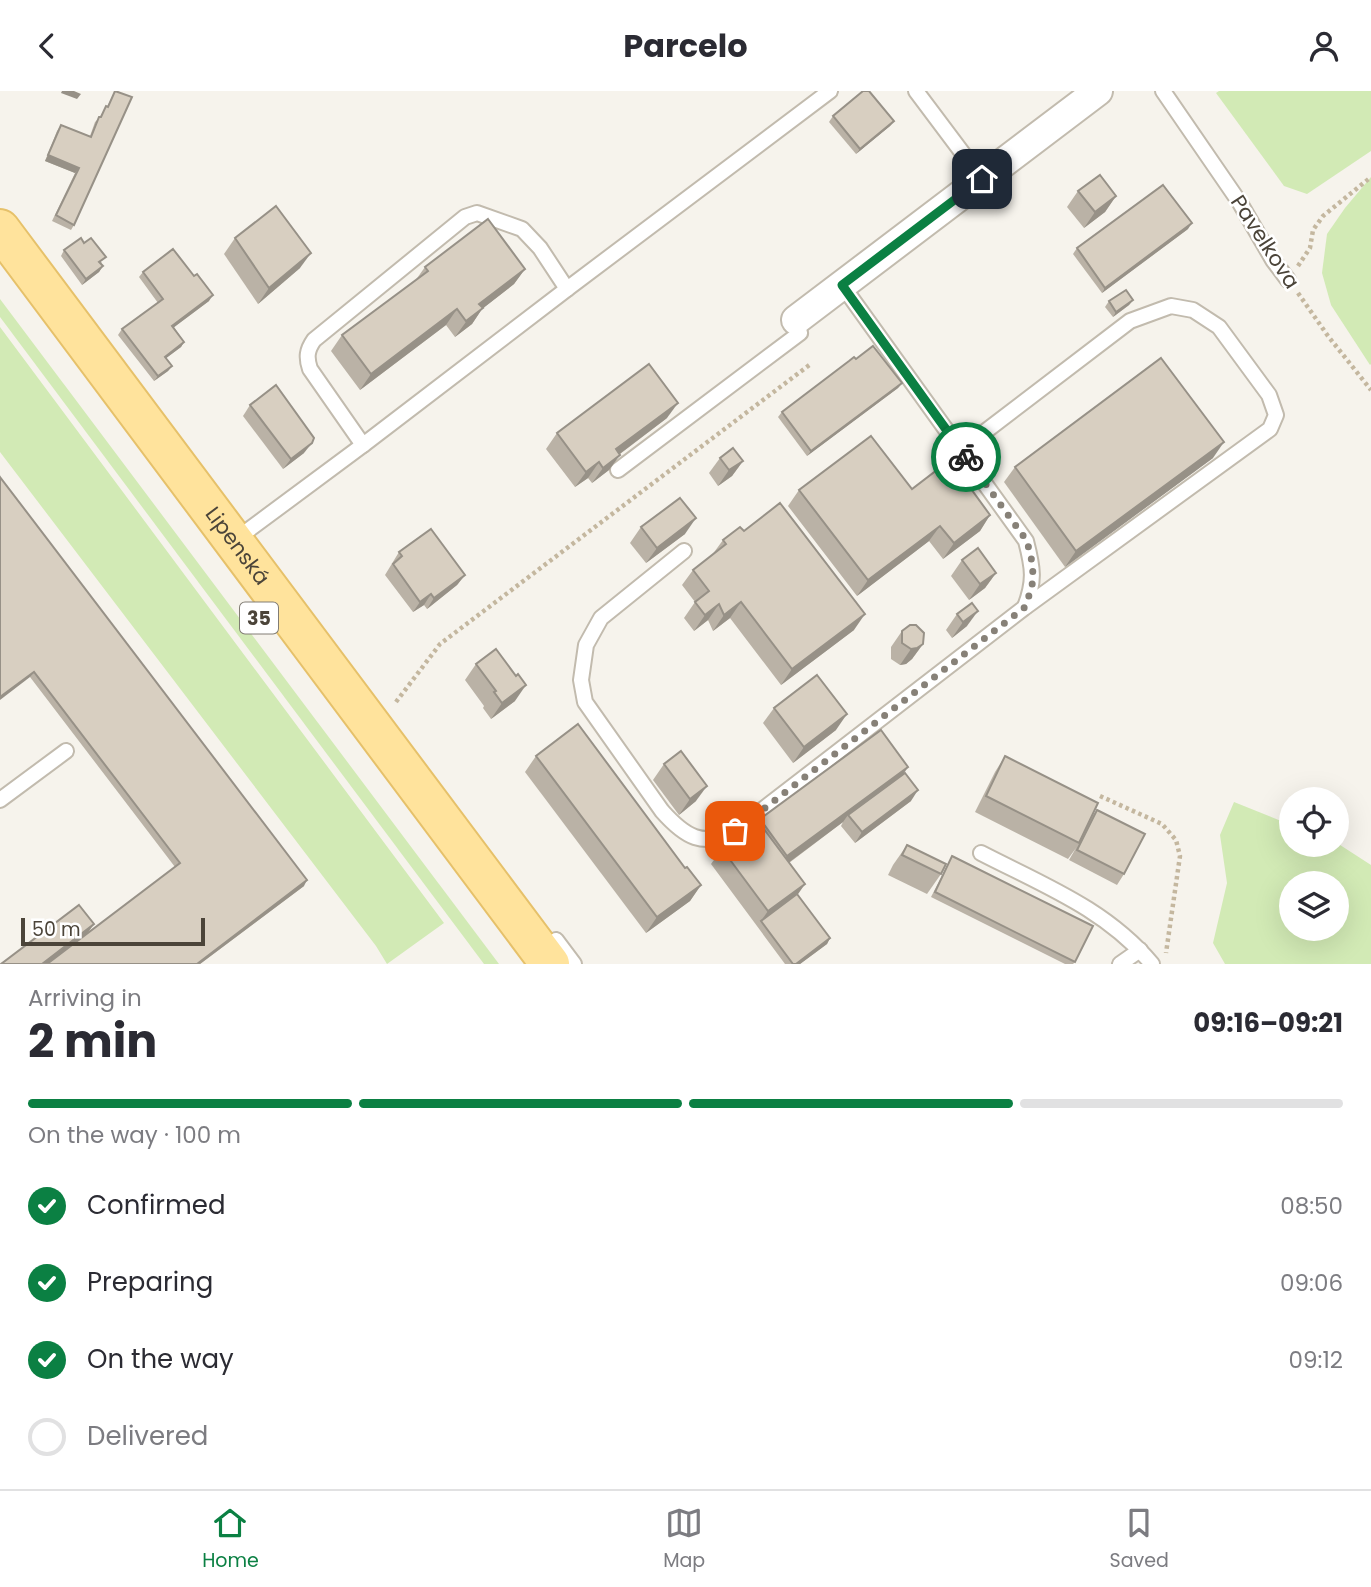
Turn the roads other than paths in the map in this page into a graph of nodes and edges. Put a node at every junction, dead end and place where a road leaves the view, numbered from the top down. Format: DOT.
graph roads {
  1 [pos="830,91"];
  2 [pos="916,91"];
  3 [pos="1098,91"];
  4 [pos="1163,91"];
  5 [pos="982,179"];
  6 [pos="2,241"];
  7 [pos="1288,279"];
  8 [pos="842,285"];
  9 [pos="567,289"];
  10 [pos="796,320"];
  11 [pos="363,445"];
  12 [pos="961,450"];
  13 [pos="618,470"];
  14 [pos="234,541"];
  15 [pos="684,551"];
  16 [pos="1024,608"];
  17 [pos="66,751"];
  18 [pos="0,800"];
  19 [pos="981,853"];
  20 [pos="482,873"];
  21 [pos="1140,950"];
  22 [pos="518,964"];
  23 [pos="550,964"];
  24 [pos="574,964"];
  25 [pos="1120,964"];
  26 [pos="1152,964"];
  1 -- 9 [label="lane"];
  2 -- 5 [label="lane"];
  3 -- 5 [label="street"];
  4 -- 7 [label="lane, Pavelkova"];
  5 -- 8 [label="street"];
  6 -- 14 [label="main road, Lipenská / 35"];
  6 -- 22 [label="main road, Lipenská / 35"];
  8 -- 10 [label="street"];
  8 -- 12 [label="lane"];
  9 -- 11 [label="lane"];
  9 -- 11 [label="lane"];
  10 -- 13 [label="lane"];
  11 -- 14 [label="lane"];
  12 -- 16 [label="lane"];
  12 -- 16 [label="lane"];
  14 -- 20 [label="main road, Lipenská / 35"];
  15 -- 16 [label="lane"];
  17 -- 18 [label="lane"];
  19 -- 21 [label="lane"];
  20 -- 23 [label="main road, Lipenská / 35"];
  20 -- 24 [label="lane"];
  21 -- 25 [label="lane"];
  21 -- 26 [label="lane"];
}
